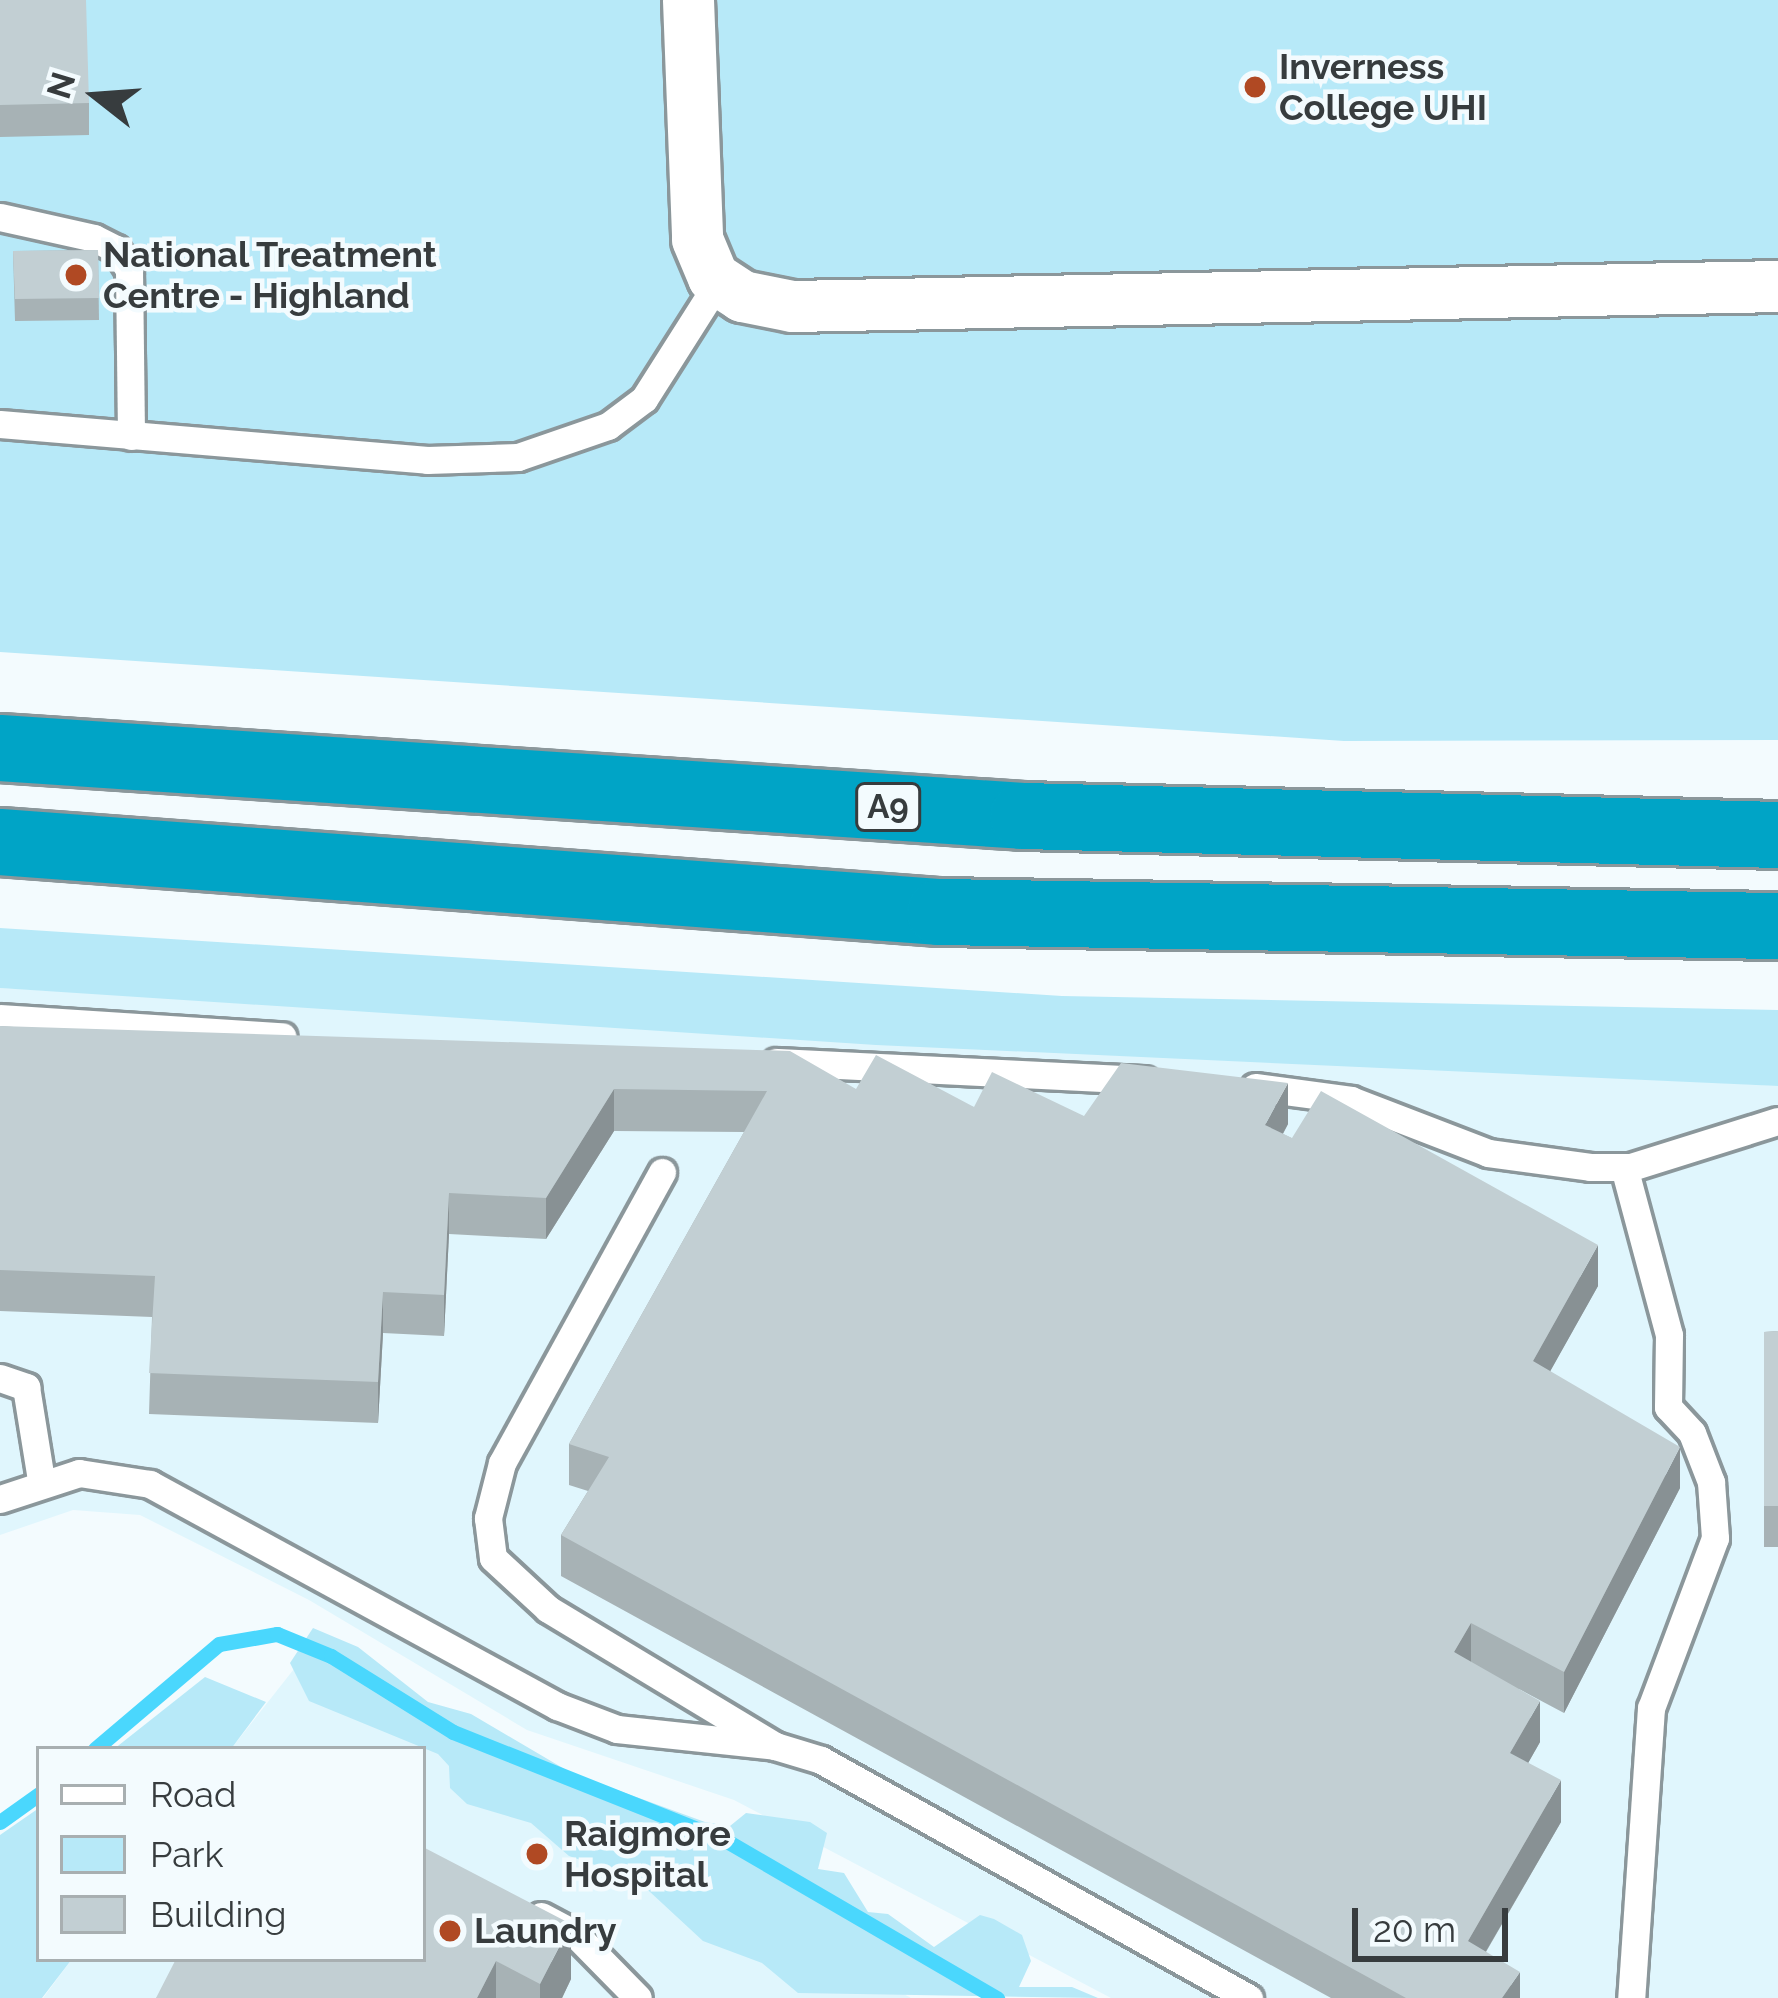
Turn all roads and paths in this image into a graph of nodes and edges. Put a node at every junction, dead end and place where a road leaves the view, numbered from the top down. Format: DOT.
graph roads {
  1 [pos="688,0"];
  2 [pos="0,217"];
  3 [pos="719,281"];
  4 [pos="1778,286"];
  5 [pos="0,424"];
  6 [pos="131,436"];
  7 [pos="0,748"];
  8 [pos="1778,835"];
  9 [pos="0,842"];
  10 [pos="1778,926"];
  11 [pos="0,1018"];
  12 [pos="322,1038"];
  13 [pos="746,1061"];
  14 [pos="1171,1082"];
  15 [pos="1218,1085"];
  16 [pos="1778,1121"];
  17 [pos="1624,1167"];
  18 [pos="662,1172"];
  19 [pos="0,1378"];
  20 [pos="41,1480"];
  21 [pos="0,1499"];
  22 [pos="776,1746"];
  23 [pos="519,1904"];
  24 [pos="638,1998"];
  25 [pos="1250,1998"];
  26 [pos="1630,1998"];
  1 -- 3 [label="street"];
  2 -- 6 [label="lane"];
  3 -- 4 [label="street"];
  3 -- 6 [label="lane"];
  5 -- 6 [label="lane"];
  7 -- 8 [label="highway, A9"];
  9 -- 10 [label="highway"];
  11 -- 12 [label="lane"];
  13 -- 14 [label="lane"];
  15 -- 17 [label="lane"];
  16 -- 17 [label="lane"];
  17 -- 26 [label="lane"];
  18 -- 22 [label="lane"];
  19 -- 20 [label="lane"];
  20 -- 21 [label="lane"];
  20 -- 22 [label="lane"];
  22 -- 25 [label="lane"];
  23 -- 24 [label="lane"];
}
